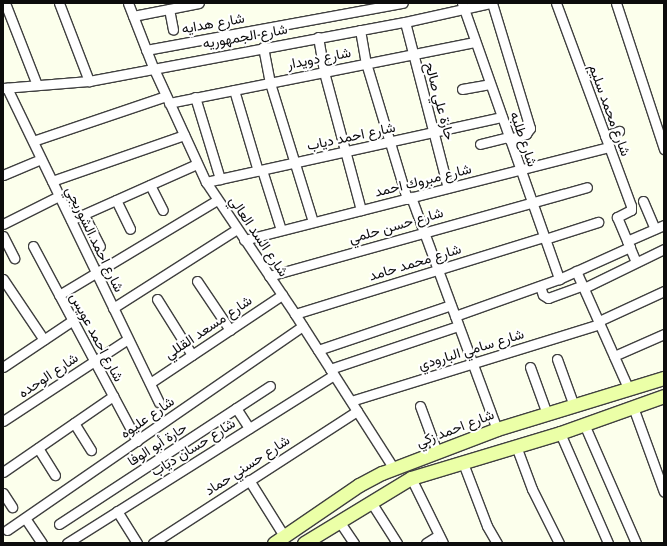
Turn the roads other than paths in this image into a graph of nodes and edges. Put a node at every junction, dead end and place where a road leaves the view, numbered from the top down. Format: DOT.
graph roads {
  1 [pos="5,3"];
  2 [pos="59,3"];
  3 [pos="128,3"];
  4 [pos="200,3"];
  5 [pos="403,3"];
  6 [pos="491,3"];
  7 [pos="556,3"];
  8 [pos="616,3"];
  9 [pos="462,6"];
  10 [pos="169,9"];
  11 [pos="133,16"];
  12 [pos="405,22"];
  13 [pos="173,30"];
  14 [pos="360,30"];
  15 [pos="318,37"];
  16 [pos="475,42"];
  17 [pos="264,47"];
  18 [pos="146,50"];
  19 [pos="413,54"];
  20 [pos="366,63"];
  21 [pos="153,68"];
  22 [pos="324,72"];
  23 [pos="89,81"];
  24 [pos="270,82"];
  25 [pos="490,84"];
  26 [pos="37,85"];
  27 [pos="5,88"];
  28 [pos="462,89"];
  29 [pos="234,90"];
  30 [pos="195,97"];
  31 [pos="167,99"];
  32 [pos="502,117"];
  33 [pos="619,131"];
  34 [pos="434,132"];
  35 [pos="184,135"];
  36 [pos="605,136"];
  37 [pos="509,138"];
  38 [pos="33,142"];
  39 [pos="390,142"];
  40 [pos="480,144"];
  41 [pos="609,147"];
  42 [pos="664,149"];
  43 [pos="345,152"];
  44 [pos="41,159"];
  45 [pos="295,163"];
  46 [pos="197,164"];
  47 [pos="260,170"];
  48 [pos="520,170"];
  49 [pos="3,175"];
  50 [pos="220,179"];
  51 [pos="52,181"];
  52 [pos="206,182"];
  53 [pos="150,185"];
  54 [pos="587,187"];
  55 [pos="448,188"];
  56 [pos="59,196"];
  57 [pos="409,198"];
  58 [pos="116,200"];
  59 [pos="218,200"];
  60 [pos="531,201"];
  61 [pos="643,202"];
  62 [pos="163,210"];
  63 [pos="361,210"];
  64 [pos="84,215"];
  65 [pos="71,220"];
  66 [pos="313,222"];
  67 [pos="598,222"];
  68 [pos="3,223"];
  69 [pos="664,225"];
  70 [pos="130,229"];
  71 [pos="237,229"];
  72 [pos="655,229"];
  73 [pos="281,230"];
  74 [pos="424,232"];
  75 [pos="3,236"];
  76 [pos="544,238"];
  77 [pos="244,240"];
  78 [pos="629,244"];
  79 [pos="33,246"];
  80 [pos="100,246"];
  81 [pos="664,249"];
  82 [pos="14,258"];
  83 [pos="636,262"];
  84 [pos="438,270"];
  85 [pos="576,271"];
  86 [pos="96,272"];
  87 [pos="269,276"];
  88 [pos="559,279"];
  89 [pos="197,281"];
  90 [pos="4,282"];
  91 [pos="540,286"];
  92 [pos="583,287"];
  93 [pos="664,291"];
  94 [pos="59,295"];
  95 [pos="282,295"];
  96 [pos="157,298"];
  97 [pos="451,305"];
  98 [pos="113,308"];
  99 [pos="295,314"];
  100 [pos="455,316"];
  101 [pos="73,320"];
  102 [pos="599,322"];
  103 [pos="303,326"];
  104 [pos="458,326"];
  105 [pos="230,330"];
  106 [pos="664,334"];
  107 [pos="128,339"];
  108 [pos="44,340"];
  109 [pos="318,350"];
  110 [pos="192,355"];
  111 [pos="614,356"];
  112 [pos="557,359"];
  113 [pos="94,360"];
  114 [pos="472,363"];
  115 [pos="4,364"];
  116 [pos="530,367"];
  117 [pos="332,372"];
  118 [pos="664,378"];
  119 [pos="150,383"];
  120 [pos="270,386"];
  121 [pos="629,390"];
  122 [pos="113,396"];
  123 [pos="664,396"];
  124 [pos="351,401"];
  125 [pos="159,402"];
  126 [pos="420,406"];
  127 [pos="574,406"];
  128 [pos="633,407"];
  129 [pos="236,408"];
  130 [pos="357,411"];
  131 [pos="547,414"];
  132 [pos="3,422"];
  133 [pos="74,424"];
  134 [pos="584,424"];
  135 [pos="249,428"];
  136 [pos="497,429"];
  137 [pos="560,433"];
  138 [pos="137,441"];
  139 [pos="516,446"];
  140 [pos="38,448"];
  141 [pos="91,450"];
  142 [pos="437,452"];
  143 [pos="463,463"];
  144 [pos="394,469"];
  145 [pos="3,472"];
  146 [pos="55,475"];
  147 [pos="411,478"];
  148 [pos="249,480"];
  149 [pos="664,492"];
  150 [pos="3,493"];
  151 [pos="371,502"];
  152 [pos="12,507"];
  153 [pos="117,511"];
  154 [pos="25,518"];
  155 [pos="339,521"];
  156 [pos="59,524"];
  157 [pos="7,530"];
  158 [pos="441,539"];
  159 [pos="279,540"];
  160 [pos="42,543"];
  161 [pos="67,543"];
  162 [pos="137,543"];
  163 [pos="153,543"];
  164 [pos="304,543"];
  165 [pos="354,543"];
  166 [pos="397,543"];
  167 [pos="426,543"];
  168 [pos="497,543"];
  169 [pos="559,543"];
  170 [pos="608,543"];
  171 [pos="636,543"];
  1 -- 26 [label="street"];
  2 -- 23 [label="street"];
  3 -- 11 [label="street, شارع السد العالي"];
  4 -- 10 [label="street"];
  5 -- 18 [label="street, شارع هدايه"];
  6 -- 9 [label="street, شارع الجمهوريه"];
  6 -- 37 [label="street"];
  7 -- 36 [label="street, شارع محمد سليم"];
  8 -- 42 [label="street"];
  9 -- 12 [label="street, شارع الجمهوريه"];
  9 -- 16 [label="street, شارع طلبه"];
  10 -- 11 [label="street"];
  10 -- 13 [label="street"];
  11 -- 18 [label="street, شارع السد العالي"];
  12 -- 14 [label="street, شارع الجمهوريه"];
  12 -- 19 [label="street, حارة علي صالح"];
  14 -- 15 [label="street, شارع الجمهوريه"];
  14 -- 20 [label="street"];
  15 -- 17 [label="street, شارع الجمهوريه"];
  15 -- 22 [label="street"];
  16 -- 19 [label="street, شارع دويدار"];
  16 -- 25 [label="street, شارع طلبه"];
  17 -- 21 [label="street, شارع الجمهوريه"];
  17 -- 24 [label="street"];
  18 -- 21 [label="street, شارع السد العالي"];
  19 -- 20 [label="street, شارع دويدار"];
  19 -- 34 [label="street, حارة علي صالح"];
  20 -- 22 [label="street, شارع دويدار"];
  20 -- 39 [label="street"];
  21 -- 23 [label="street, شارع الجمهوريه"];
  21 -- 31 [label="street, شارع السد العالي"];
  22 -- 24 [label="street, شارع دويدار"];
  22 -- 43 [label="street"];
  23 -- 26 [label="street, شارع الجمهوريه"];
  24 -- 29 [label="street, شارع دويدار"];
  24 -- 45 [label="street"];
  25 -- 28 [label="street"];
  25 -- 32 [label="street, شارع طلبه"];
  26 -- 27 [label="street, شارع الجمهوريه"];
  27 -- 38 [label="street, شارع احمد الشوربجي"];
  29 -- 30 [label="street, شارع دويدار"];
  29 -- 47 [label="street"];
  30 -- 31 [label="street, شارع دويدار"];
  30 -- 50 [label="street"];
  31 -- 35 [label="street, شارع السد العالي"];
  31 -- 38 [label="street, شارع دويدار"];
  32 -- 34 [label="street, شارع احمد دياب"];
  32 -- 37 [label="street, شارع طلبه"];
  33 -- 36 [label="street"];
  34 -- 39 [label="street, شارع احمد دياب"];
  34 -- 55 [label="street, حارة علي صالح"];
  35 -- 46 [label="street, شارع السد العالي"];
  35 -- 51 [label="street"];
  36 -- 41 [label="street, شارع محمد سليم"];
  37 -- 40 [label="street"];
  37 -- 48 [label="street, شارع طلبه"];
  38 -- 44 [label="street, شارع احمد الشوربجي"];
  39 -- 43 [label="street, شارع احمد دياب"];
  39 -- 57 [label="street"];
  41 -- 48 [label="street, شارع مبروك احمد"];
  41 -- 78 [label="street, شارع محمد سليم"];
  43 -- 45 [label="street, شارع احمد دياب"];
  43 -- 63 [label="street"];
  44 -- 49 [label="street"];
  44 -- 51 [label="street, شارع احمد الشوربجي"];
  45 -- 47 [label="street, شارع احمد دياب"];
  45 -- 66 [label="street"];
  46 -- 52 [label="street, شارع السد العالي"];
  46 -- 53 [label="street"];
  47 -- 50 [label="street, شارع احمد دياب"];
  47 -- 73 [label="street"];
  48 -- 55 [label="street, شارع مبروك احمد"];
  48 -- 60 [label="street, شارع طلبه"];
  50 -- 52 [label="street, شارع احمد دياب"];
  51 -- 56 [label="street, شارع احمد الشوربجي"];
  52 -- 59 [label="street, شارع السد العالي"];
  53 -- 58 [label="street"];
  53 -- 62 [label="street"];
  54 -- 60 [label="street, شارع حسن حلمي"];
  55 -- 57 [label="street, شارع مبروك احمد"];
  56 -- 65 [label="street, شارع احمد الشوربجي"];
  56 -- 68 [label="street"];
  57 -- 63 [label="street, شارع مبروك احمد"];
  57 -- 74 [label="street"];
  58 -- 64 [label="street"];
  58 -- 70 [label="street"];
  59 -- 71 [label="street, شارع السد العالي"];
  59 -- 86 [label="street"];
  60 -- 74 [label="street, شارع حسن حلمي"];
  60 -- 76 [label="street, شارع طلبه"];
  61 -- 72 [label="street"];
  63 -- 66 [label="street, شارع مبروك احمد"];
  64 -- 65 [label="street"];
  64 -- 80 [label="street"];
  65 -- 86 [label="street, شارع احمد الشوربجي"];
  66 -- 73 [label="street, شارع مبروك احمد"];
  67 -- 76 [label="street, شارع محمد حامد"];
  69 -- 72 [label="street"];
  71 -- 77 [label="street, شارع السد العالي"];
  71 -- 98 [label="street"];
  72 -- 78 [label="street"];
  73 -- 77 [label="street, شارع مبروك احمد"];
  74 -- 84 [label="street"];
  74 -- 87 [label="street, شارع حسن حلمي"];
  75 -- 82 [label="street"];
  76 -- 84 [label="street, شارع محمد حامد"];
  76 -- 88 [label="street, شارع طلبه"];
  77 -- 87 [label="street, شارع السد العالي"];
  78 -- 83 [label="street"];
  78 -- 85 [label="street"];
  79 -- 94 [label="street, شارع احمد عويس"];
  81 -- 83 [label="street"];
  83 -- 92 [label="street"];
  84 -- 97 [label="street"];
  84 -- 99 [label="street, شارع محمد حامد"];
  85 -- 88 [label="street"];
  85 -- 92 [label="street"];
  86 -- 94 [label="street"];
  86 -- 98 [label="street, شارع احمد الشوربجي"];
  87 -- 95 [label="street, شارع السد العالي"];
  88 -- 91 [label="street"];
  89 -- 105 [label="street"];
  90 -- 108 [label="street"];
  91 -- 92 [label="street"];
  91 -- 100 [label="street"];
  92 -- 102 [label="street"];
  93 -- 102 [label="street, شارع سامي البارودي"];
  94 -- 101 [label="street, شارع احمد عويس"];
  95 -- 99 [label="street, شارع السد العالي"];
  95 -- 105 [label="street, شارع مسعد القللي"];
  96 -- 110 [label="street"];
  97 -- 100 [label="street"];
  97 -- 109 [label="street"];
  98 -- 107 [label="street, شارع احمد الشوربجي"];
  99 -- 103 [label="street, شارع السد العالي"];
  100 -- 104 [label="street"];
  101 -- 108 [label="street"];
  101 -- 113 [label="street, شارع احمد عويس"];
  102 -- 111 [label="street"];
  102 -- 114 [label="street, شارع سامي البارودي"];
  103 -- 109 [label="street, شارع السد العالي"];
  103 -- 138 [label="street, شارع عليوه"];
  104 -- 114 [label="street"];
  104 -- 117 [label="street, شارع حسان دياب"];
  105 -- 110 [label="street, شارع مسعد القللي"];
  106 -- 111 [label="street"];
  107 -- 113 [label="street, شارع الوحده"];
  107 -- 119 [label="street, شارع احمد الشوربجي"];
  108 -- 115 [label="street"];
  109 -- 117 [label="street, شارع السد العالي"];
  110 -- 119 [label="street, شارع مسعد القللي"];
  111 -- 121 [label="street"];
  112 -- 127 [label="street"];
  113 -- 122 [label="street, شارع احمد عويس"];
  113 -- 132 [label="street, شارع الوحده"];
  114 -- 124 [label="street, شارع سامي البارودي"];
  114 -- 136 [label="street"];
  116 -- 131 [label="street"];
  117 -- 124 [label="street, شارع السد العالي"];
  117 -- 135 [label="street, شارع حسان دياب"];
  118 -- 121 [label="street, شارع احمد زكي"];
  119 -- 125 [label="street, شارع احمد الشوربجي"];
  120 -- 129 [label="street, حارة أبو الوفا"];
  121 -- 127 [label="street, شارع احمد زكي"];
  122 -- 133 [label="street"];
  122 -- 138 [label="street, شارع احمد عويس"];
  123 -- 128 [label="street"];
  124 -- 130 [label="street, شارع السد العالي"];
  126 -- 142 [label="street"];
  127 -- 131 [label="street, شارع احمد زكي"];
  128 -- 134 [label="street"];
  128 -- 149 [label="street"];
  129 -- 135 [label="street"];
  129 -- 156 [label="street, حارة أبو الوفا"];
  130 -- 144 [label="street, شارع السد العالي"];
  130 -- 148 [label="street, شارع حسني حماد"];
  131 -- 136 [label="street, شارع احمد زكي"];
  133 -- 140 [label="street"];
  133 -- 141 [label="street"];
  134 -- 137 [label="street"];
  134 -- 171 [label="street"];
  135 -- 153 [label="street, شارع حسان دياب"];
  136 -- 142 [label="street, شارع احمد زكي"];
  137 -- 139 [label="street"];
  137 -- 170 [label="street"];
  138 -- 154 [label="street, شارع عليوه"];
  139 -- 143 [label="street"];
  139 -- 169 [label="street"];
  140 -- 145 [label="street"];
  140 -- 146 [label="street"];
  142 -- 144 [label="street, شارع احمد زكي"];
  143 -- 147 [label="street"];
  143 -- 168 [label="street"];
  144 -- 159 [label="street, شارع احمد زكي"];
  147 -- 151 [label="street"];
  147 -- 158 [label="street"];
  148 -- 159 [label="street"];
  148 -- 163 [label="street, شارع حسني حماد"];
  150 -- 152 [label="street"];
  151 -- 155 [label="street"];
  151 -- 166 [label="street"];
  153 -- 161 [label="street, شارع حسان دياب"];
  153 -- 162 [label="street"];
  154 -- 157 [label="street, شارع عليوه"];
  154 -- 160 [label="street"];
  155 -- 164 [label="street"];
  155 -- 165 [label="street"];
  158 -- 167 [label="street"];
}
